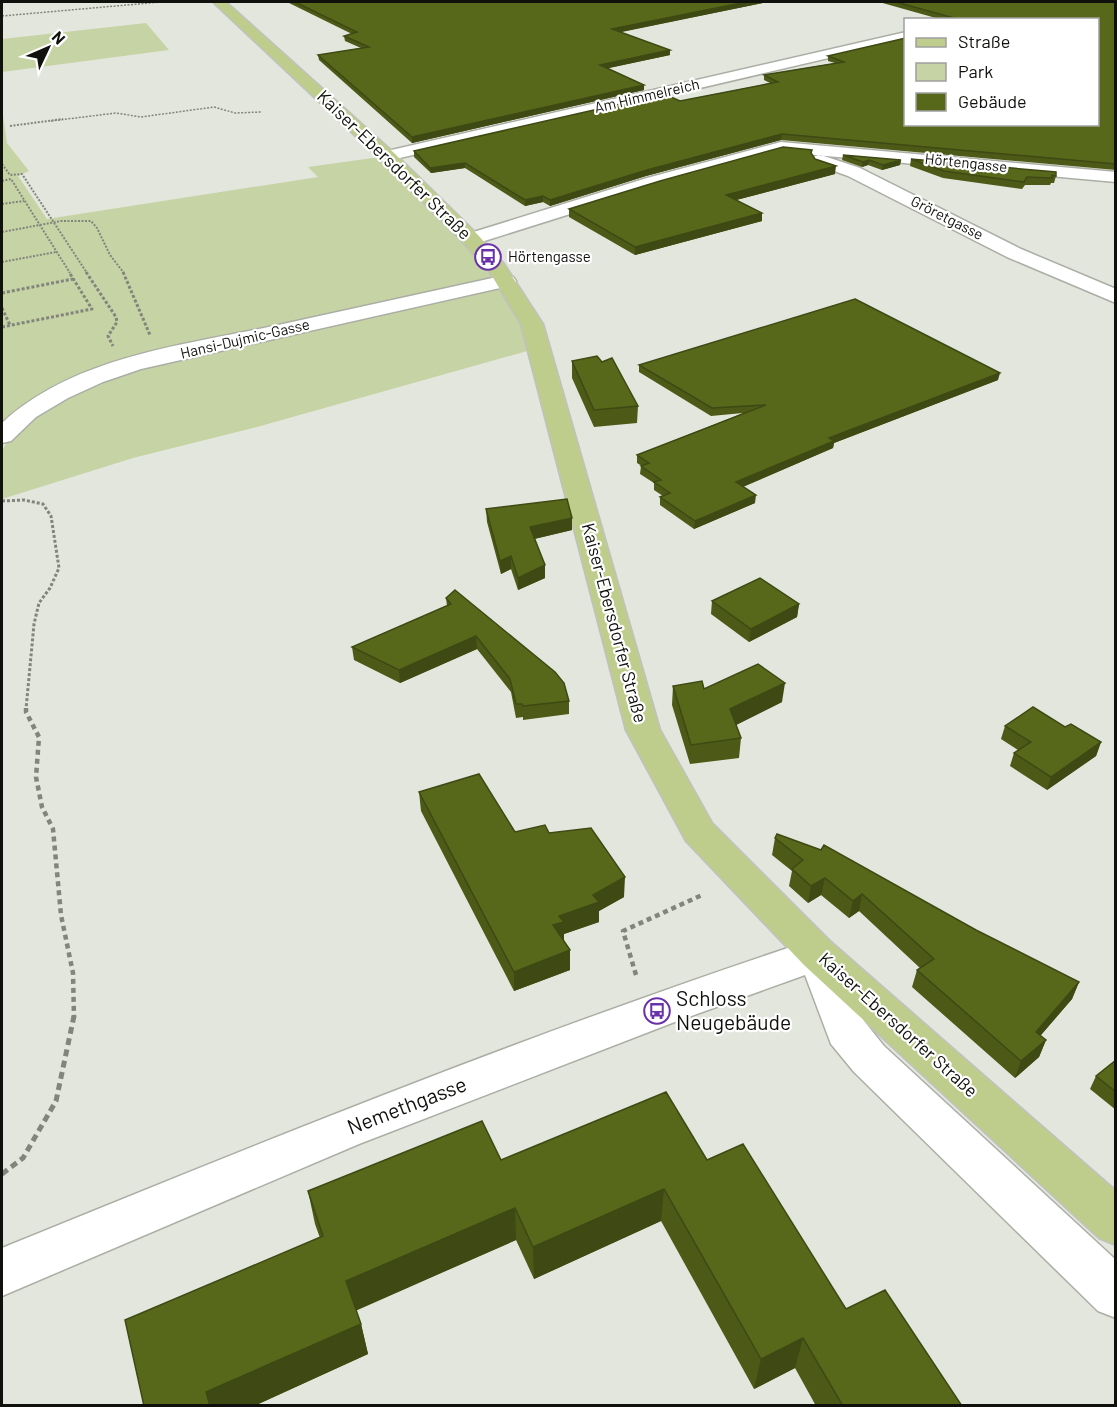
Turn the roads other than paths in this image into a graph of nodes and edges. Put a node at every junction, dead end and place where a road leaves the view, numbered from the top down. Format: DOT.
graph roads {
  1 [pos="219,2"];
  2 [pos="904,36"];
  3 [pos="776,148"];
  4 [pos="387,156"];
  5 [pos="1116,177"];
  6 [pos="471,239"];
  7 [pos="506,281"];
  8 [pos="1116,297"];
  9 [pos="2,436"];
  10 [pos="818,954"];
  11 [pos="1116,1222"];
  12 [pos="2,1272"];
  13 [pos="1116,1294"];
  1 -- 4 [label="main road, Kaiser-Ebersdorfer Straße"];
  2 -- 4 [label="street, Am Himmelreich"];
  3 -- 5 [label="street, Hörtengasse"];
  3 -- 6 [label="street, Hörtengasse"];
  3 -- 8 [label="street, Gröretgasse"];
  4 -- 6 [label="main road, Kaiser-Ebersdorfer Straße"];
  6 -- 7 [label="main road, Kaiser-Ebersdorfer Straße"];
  7 -- 9 [label="street, Hansi-Dujmic-Gasse"];
  7 -- 10 [label="main road, Kaiser-Ebersdorfer Straße"];
  10 -- 11 [label="main road, Kaiser-Ebersdorfer Straße"];
  10 -- 12 [label="street, Nemethgasse"];
  10 -- 13 [label="street"];
}
